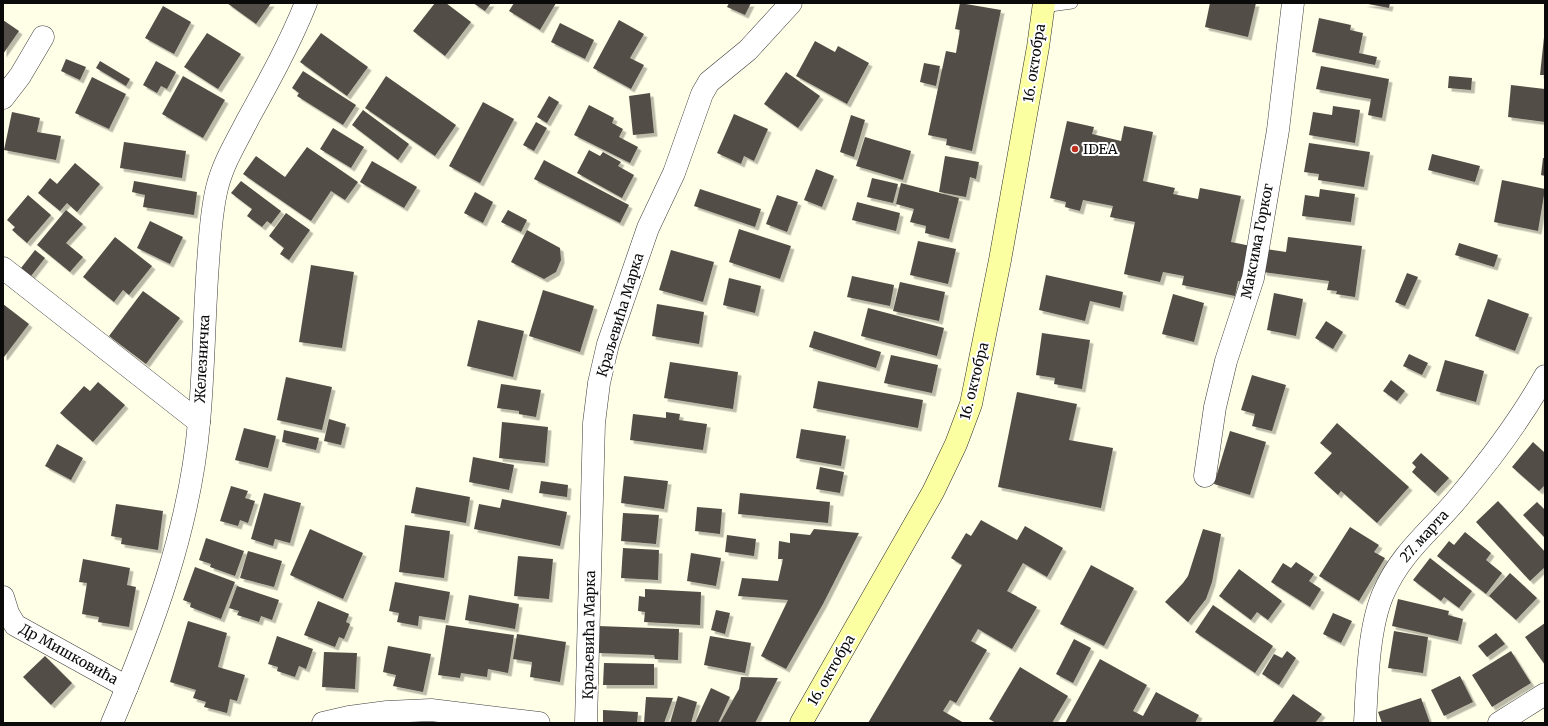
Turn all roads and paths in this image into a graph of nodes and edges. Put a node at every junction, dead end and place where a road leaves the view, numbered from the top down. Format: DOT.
graph roads {
  1 [pos="306,3"];
  2 [pos="791,3"];
  3 [pos="1072,3"];
  4 [pos="1293,3"];
  5 [pos="1044,5"];
  6 [pos="42,37"];
  7 [pos="3,98"];
  8 [pos="3,268"];
  9 [pos="1545,376"];
  10 [pos="199,422"];
  11 [pos="1205,476"];
  12 [pos="3,597"];
  13 [pos="127,687"];
  14 [pos="1545,694"];
  15 [pos="112,723"];
  16 [pos="323,723"];
  17 [pos="539,723"];
  18 [pos="586,723"];
  19 [pos="801,723"];
  20 [pos="1365,723"];
  21 [pos="1499,723"];
  1 -- 10 [label="street, Железничка"];
  2 -- 18 [label="street, Краљевића Марка"];
  3 -- 5 [label="lane"];
  4 -- 11 [label="street, Максима Горког"];
  5 -- 19 [label="main road, 16. октобра"];
  6 -- 7 [label="street"];
  8 -- 10 [label="street"];
  9 -- 20 [label="street, 27. марта"];
  10 -- 13 [label="street, Железничка"];
  12 -- 13 [label="street, Др Мишковића"];
  13 -- 15 [label="street, Железничка"];
  14 -- 21 [label="street"];
  16 -- 17 [label="street"];
}
